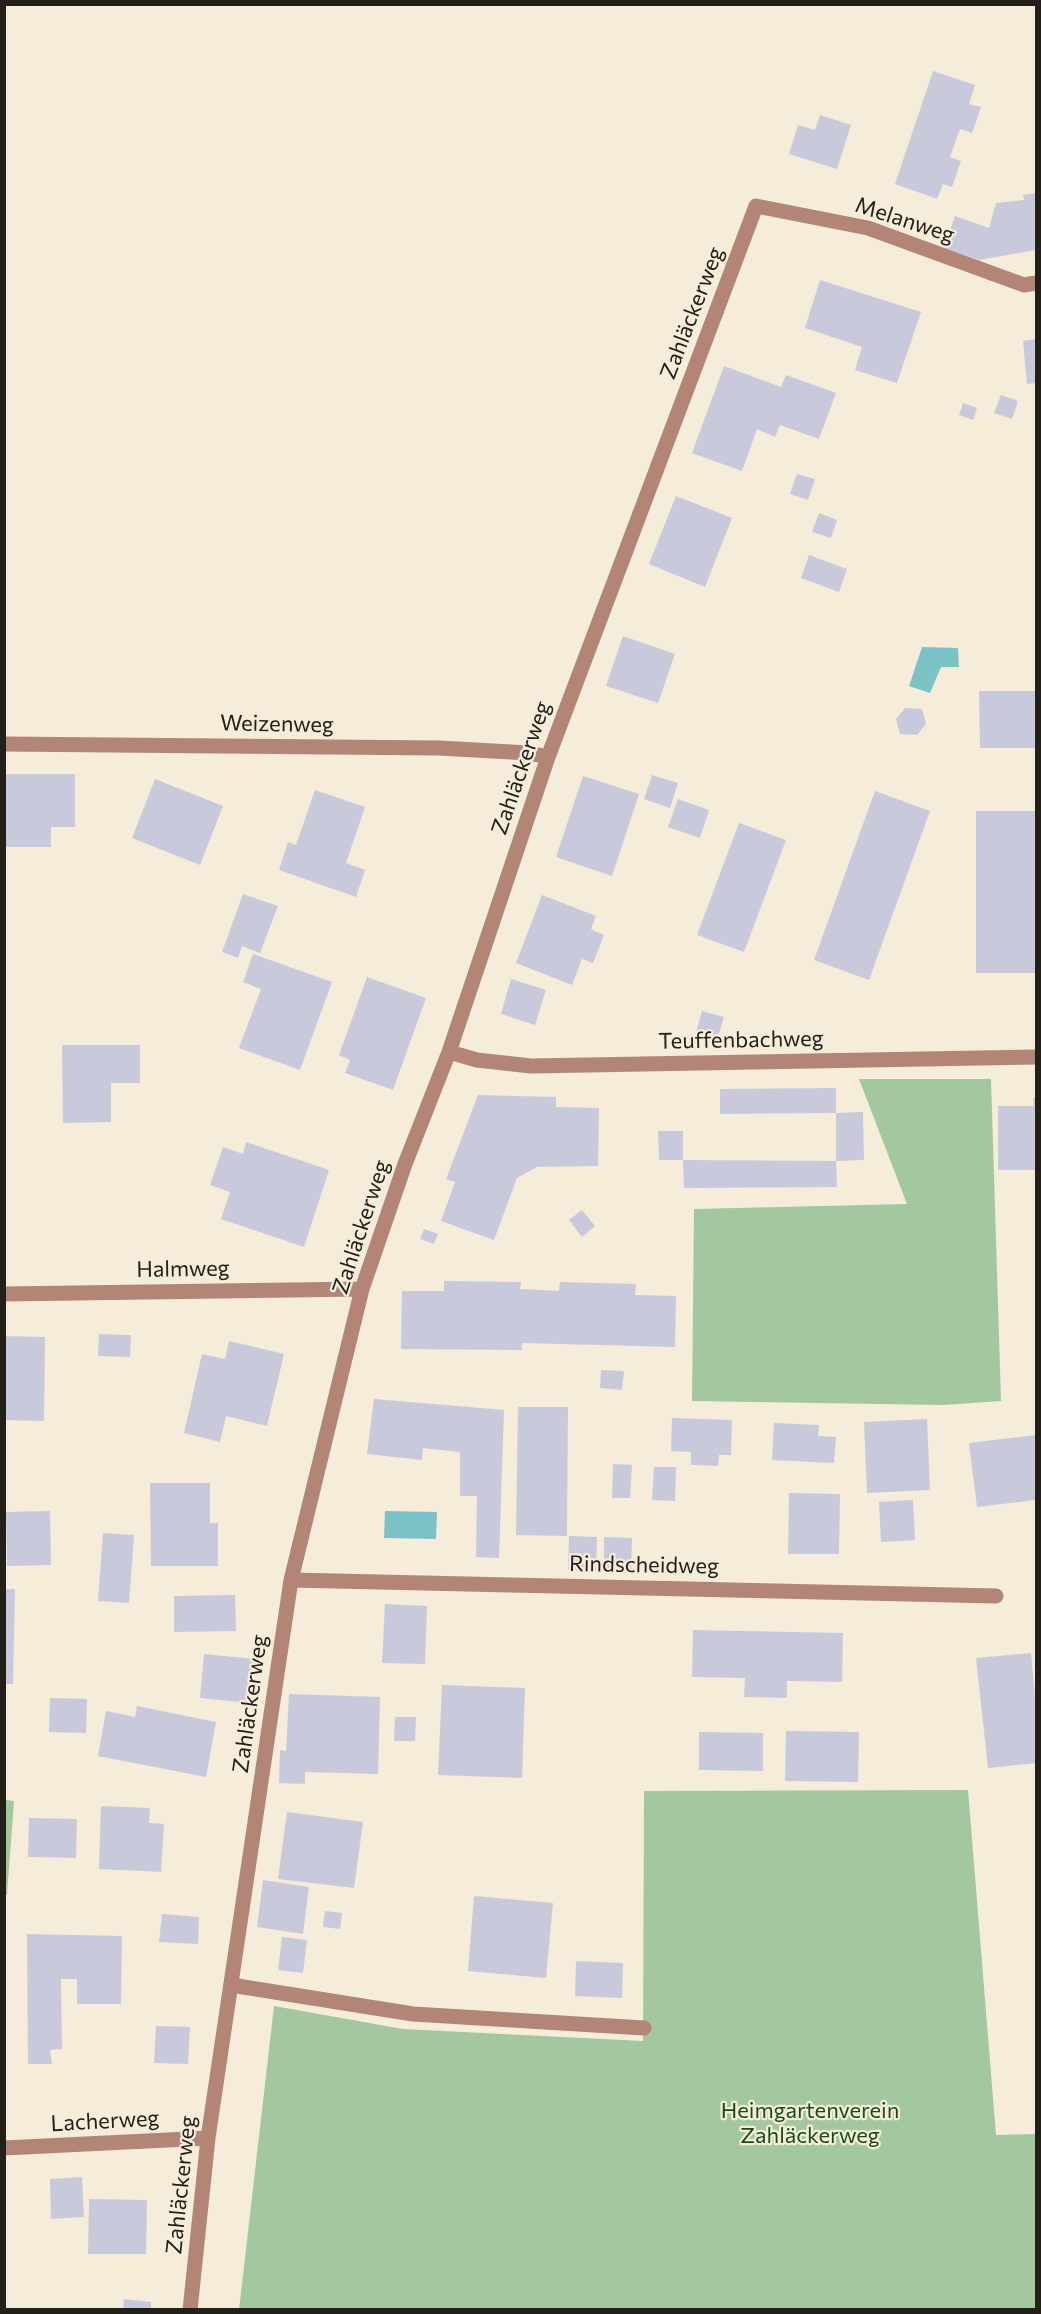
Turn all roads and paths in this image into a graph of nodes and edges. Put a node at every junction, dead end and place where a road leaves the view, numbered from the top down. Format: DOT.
graph roads {
  1 [pos="756,206"];
  2 [pos="1036,284"];
  3 [pos="4,744"];
  4 [pos="548,757"];
  5 [pos="449,1052"];
  6 [pos="1036,1057"];
  7 [pos="362,1289"];
  8 [pos="4,1294"];
  9 [pos="291,1580"];
  10 [pos="996,1596"];
  11 [pos="231,1985"];
  12 [pos="644,2028"];
  13 [pos="208,2138"];
  14 [pos="4,2148"];
  15 [pos="190,2310"];
  1 -- 2 [label="street, Melanweg"];
  1 -- 4 [label="street, Zahläckerweg"];
  3 -- 4 [label="street, Weizenweg"];
  4 -- 5 [label="street, Zahläckerweg"];
  5 -- 6 [label="street, Teuffenbachweg"];
  5 -- 7 [label="street, Zahläckerweg"];
  7 -- 8 [label="street, Halmweg"];
  7 -- 9 [label="street, Zahläckerweg"];
  9 -- 10 [label="street, Rindscheidweg"];
  9 -- 11 [label="street, Zahläckerweg"];
  11 -- 12 [label="street"];
  11 -- 13 [label="street, Zahläckerweg"];
  13 -- 14 [label="street, Lacherweg"];
  13 -- 15 [label="street, Zahläckerweg"];
}
